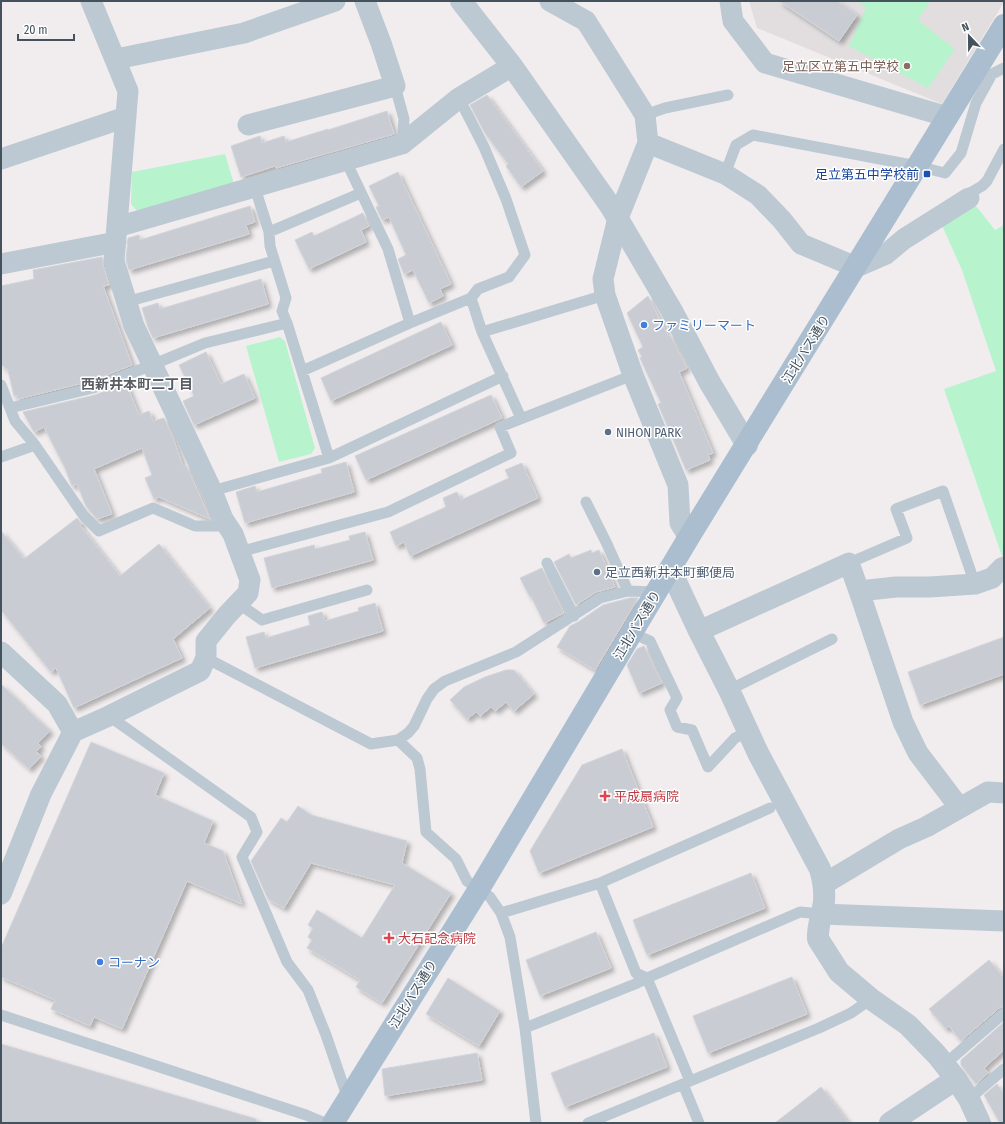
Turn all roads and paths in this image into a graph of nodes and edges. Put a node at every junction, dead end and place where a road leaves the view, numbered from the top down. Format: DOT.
graph roads {
  1 [pos="91,1"];
  2 [pos="335,1"];
  3 [pos="364,1"];
  4 [pos="461,1"];
  5 [pos="550,1"];
  6 [pos="730,1"];
  7 [pos="1004,25"];
  8 [pos="116,59"];
  9 [pos="512,66"];
  10 [pos="1004,68"];
  11 [pos="396,86"];
  12 [pos="728,95"];
  13 [pos="460,98"];
  14 [pos="645,115"];
  15 [pos="126,117"];
  16 [pos="948,117"];
  17 [pos="248,125"];
  18 [pos="648,142"];
  19 [pos="402,144"];
  20 [pos="1004,149"];
  21 [pos="1,159"];
  22 [pos="346,161"];
  23 [pos="917,166"];
  24 [pos="725,174"];
  25 [pos="255,188"];
  26 [pos="361,193"];
  27 [pos="969,198"];
  28 [pos="618,218"];
  29 [pos="269,232"];
  30 [pos="116,234"];
  31 [pos="274,261"];
  32 [pos="1,264"];
  33 [pos="856,267"];
  34 [pos="605,295"];
  35 [pos="471,298"];
  36 [pos="126,302"];
  37 [pos="286,323"];
  38 [pos="410,323"];
  39 [pos="482,332"];
  40 [pos="153,365"];
  41 [pos="302,371"];
  42 [pos="633,375"];
  43 [pos="503,376"];
  44 [pos="1,384"];
  45 [pos="10,408"];
  46 [pos="522,418"];
  47 [pos="35,445"];
  48 [pos="747,445"];
  49 [pos="1,457"];
  50 [pos="329,458"];
  51 [pos="212,491"];
  52 [pos="586,502"];
  53 [pos="228,526"];
  54 [pos="689,537"];
  55 [pos="239,552"];
  56 [pos="548,563"];
  57 [pos="849,563"];
  58 [pos="1004,567"];
  59 [pos="670,569"];
  60 [pos="975,584"];
  61 [pos="367,590"];
  62 [pos="628,591"];
  63 [pos="859,591"];
  64 [pos="656,592"];
  65 [pos="238,603"];
  66 [pos="574,616"];
  67 [pos="699,632"];
  68 [pos="632,633"];
  69 [pos="832,638"];
  70 [pos="1,652"];
  71 [pos="206,658"];
  72 [pos="729,690"];
  73 [pos="109,716"];
  74 [pos="73,732"];
  75 [pos="748,732"];
  76 [pos="398,740"];
  77 [pos="1004,793"];
  78 [pos="960,807"];
  79 [pos="770,808"];
  80 [pos="600,883"];
  81 [pos="824,884"];
  82 [pos="479,889"];
  83 [pos="1,894"];
  84 [pos="501,913"];
  85 [pos="822,914"];
  86 [pos="1004,921"];
  87 [pos="647,978"];
  88 [pos="871,999"];
  89 [pos="1004,1013"];
  90 [pos="1,1015"];
  91 [pos="525,1028"];
  92 [pos="1004,1069"];
  93 [pos="951,1072"];
  94 [pos="687,1082"];
  95 [pos="348,1099"];
  96 [pos="969,1099"];
  97 [pos="325,1123"];
  98 [pos="333,1123"];
  99 [pos="536,1123"];
  100 [pos="588,1123"];
  101 [pos="699,1123"];
  102 [pos="890,1123"];
  103 [pos="980,1123"];
  1 -- 8 [label="street"];
  2 -- 8 [label="street"];
  3 -- 11 [label="street"];
  4 -- 9 [label="street"];
  5 -- 14 [label="street"];
  6 -- 16 [label="street"];
  7 -- 16 [label="main road, 江北バス通り"];
  8 -- 15 [label="street"];
  9 -- 13 [label="street"];
  9 -- 28 [label="street"];
  10 -- 23 [label="lane"];
  11 -- 17 [label="street"];
  11 -- 19 [label="lane"];
  12 -- 14 [label="lane"];
  13 -- 19 [label="street"];
  13 -- 35 [label="lane"];
  14 -- 18 [label="street"];
  15 -- 21 [label="street"];
  15 -- 30 [label="street"];
  16 -- 23 [label="main road, 江北バス通り"];
  18 -- 24 [label="street"];
  18 -- 28 [label="street"];
  19 -- 22 [label="street"];
  20 -- 27 [label="lane"];
  22 -- 25 [label="street"];
  22 -- 26 [label="lane"];
  23 -- 24 [label="lane"];
  23 -- 33 [label="main road, 江北バス通り"];
  24 -- 33 [label="street"];
  25 -- 29 [label="lane"];
  25 -- 30 [label="street"];
  26 -- 29 [label="lane"];
  26 -- 38 [label="lane"];
  27 -- 33 [label="street"];
  28 -- 34 [label="street"];
  28 -- 48 [label="street"];
  29 -- 31 [label="lane"];
  30 -- 32 [label="street"];
  30 -- 36 [label="street"];
  31 -- 36 [label="lane"];
  31 -- 37 [label="lane"];
  33 -- 48 [label="main road, 江北バス通り"];
  34 -- 39 [label="lane"];
  34 -- 42 [label="street"];
  35 -- 38 [label="lane"];
  35 -- 39 [label="lane"];
  36 -- 40 [label="street"];
  37 -- 40 [label="lane"];
  37 -- 41 [label="lane"];
  38 -- 41 [label="lane"];
  39 -- 43 [label="lane"];
  40 -- 45 [label="lane"];
  40 -- 51 [label="street"];
  41 -- 50 [label="lane"];
  42 -- 46 [label="lane"];
  42 -- 54 [label="street"];
  43 -- 46 [label="lane"];
  43 -- 50 [label="lane"];
  44 -- 45 [label="lane"];
  45 -- 47 [label="lane"];
  46 -- 55 [label="lane"];
  47 -- 49 [label="lane"];
  47 -- 53 [label="lane"];
  48 -- 54 [label="main road, 江北バス通り"];
  50 -- 51 [label="lane"];
  51 -- 53 [label="street"];
  52 -- 62 [label="lane"];
  53 -- 55 [label="street"];
  54 -- 59 [label="main road, 江北バス通り"];
  55 -- 65 [label="street"];
  56 -- 66 [label="lane"];
  57 -- 60 [label="lane"];
  57 -- 63 [label="street"];
  57 -- 67 [label="street"];
  58 -- 60 [label="street"];
  59 -- 64 [label="main road, 江北バス通り"];
  59 -- 67 [label="street"];
  60 -- 63 [label="street"];
  61 -- 65 [label="lane"];
  62 -- 64 [label="lane"];
  62 -- 66 [label="lane"];
  63 -- 78 [label="street"];
  64 -- 68 [label="main road, 江北バス通り"];
  65 -- 71 [label="street"];
  66 -- 76 [label="lane"];
  67 -- 72 [label="street"];
  68 -- 75 [label="lane"];
  68 -- 82 [label="main road, 江北バス通り"];
  69 -- 72 [label="lane"];
  70 -- 74 [label="street"];
  71 -- 73 [label="street"];
  71 -- 76 [label="lane"];
  72 -- 75 [label="street"];
  73 -- 74 [label="street"];
  73 -- 95 [label="lane"];
  74 -- 83 [label="street"];
  75 -- 81 [label="street"];
  76 -- 82 [label="lane"];
  77 -- 78 [label="street"];
  78 -- 81 [label="street"];
  79 -- 80 [label="lane"];
  80 -- 84 [label="lane"];
  80 -- 87 [label="lane"];
  81 -- 85 [label="street"];
  82 -- 84 [label="lane"];
  82 -- 95 [label="main road, 江北バス通り"];
  84 -- 91 [label="lane"];
  85 -- 86 [label="street"];
  85 -- 87 [label="lane"];
  85 -- 88 [label="street"];
  87 -- 91 [label="lane"];
  87 -- 94 [label="lane"];
  88 -- 93 [label="street"];
  88 -- 94 [label="lane"];
  89 -- 93 [label="lane"];
  90 -- 97 [label="lane"];
  91 -- 99 [label="lane"];
  92 -- 96 [label="lane"];
  93 -- 96 [label="street"];
  93 -- 102 [label="street"];
  94 -- 100 [label="lane"];
  94 -- 101 [label="lane"];
  95 -- 98 [label="main road, 江北バス通り"];
  96 -- 103 [label="street"];
}
